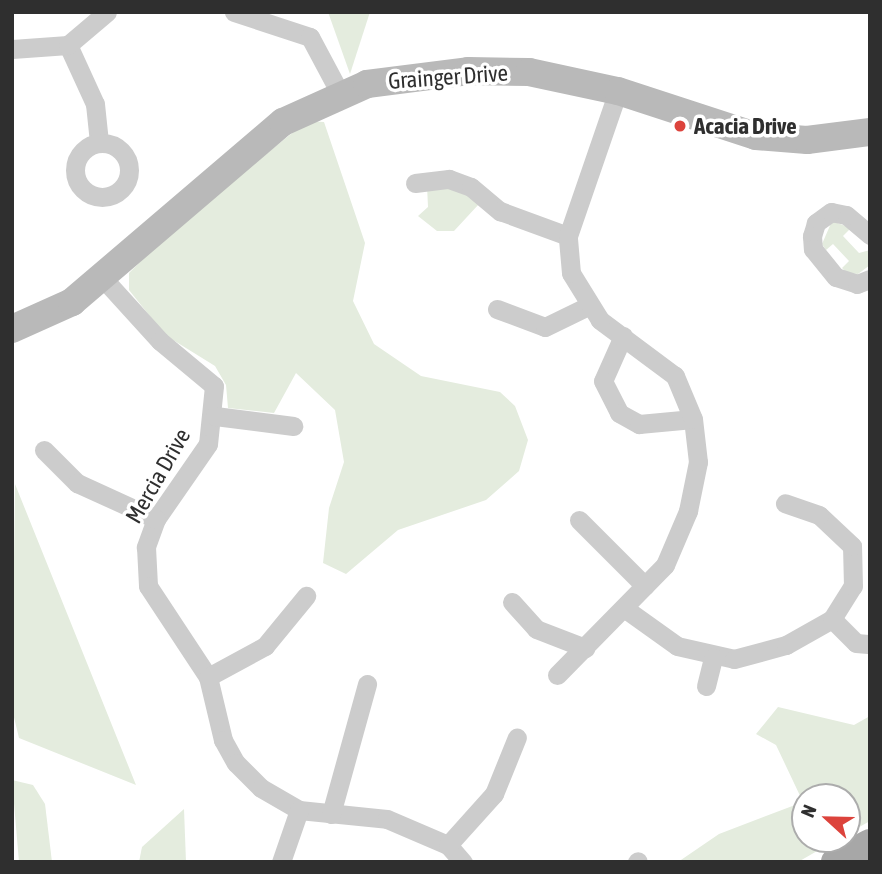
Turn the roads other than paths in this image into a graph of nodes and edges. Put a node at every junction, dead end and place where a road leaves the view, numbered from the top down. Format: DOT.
graph roads {
  1 [pos="107,12"];
  2 [pos="234,12"];
  3 [pos="68,45"];
  4 [pos="12,49"];
  5 [pos="618,91"];
  6 [pos="341,95"];
  7 [pos="870,132"];
  8 [pos="99,141"];
  9 [pos="415,184"];
  10 [pos="870,235"];
  11 [pos="568,236"];
  12 [pos="101,276"];
  13 [pos="870,279"];
  14 [pos="588,306"];
  15 [pos="497,309"];
  16 [pos="12,328"];
  17 [pos="623,336"];
  18 [pos="215,416"];
  19 [pos="694,419"];
  20 [pos="293,426"];
  21 [pos="44,450"];
  22 [pos="785,503"];
  23 [pos="156,519"];
  24 [pos="579,520"];
  25 [pos="645,586"];
  26 [pos="306,596"];
  27 [pos="512,602"];
  28 [pos="624,608"];
  29 [pos="832,619"];
  30 [pos="868,644"];
  31 [pos="585,648"];
  32 [pos="713,658"];
  33 [pos="557,675"];
  34 [pos="208,677"];
  35 [pos="367,684"];
  36 [pos="706,686"];
  37 [pos="517,737"];
  38 [pos="299,810"];
  39 [pos="331,814"];
  40 [pos="870,844"];
  41 [pos="448,845"];
  42 [pos="281,862"];
  43 [pos="463,862"];
  44 [pos="836,862"];
  1 -- 3 [label="street"];
  2 -- 6 [label="street"];
  3 -- 4 [label="street"];
  3 -- 8 [label="street"];
  5 -- 6 [label="street, Grainger Drive"];
  5 -- 7 [label="street, Grainger Drive"];
  5 -- 11 [label="street"];
  6 -- 12 [label="street, Grainger Drive"];
  9 -- 11 [label="street"];
  10 -- 13 [label="street"];
  11 -- 14 [label="street"];
  12 -- 16 [label="street, Grainger Drive"];
  12 -- 18 [label="street, Mercia Drive"];
  14 -- 15 [label="street"];
  14 -- 17 [label="street"];
  17 -- 19 [label="street"];
  17 -- 19 [label="street"];
  18 -- 20 [label="street"];
  18 -- 23 [label="street, Mercia Drive"];
  19 -- 25 [label="street"];
  21 -- 23 [label="street"];
  22 -- 29 [label="street"];
  23 -- 34 [label="street, Mercia Drive"];
  24 -- 25 [label="street"];
  25 -- 28 [label="street"];
  26 -- 34 [label="street"];
  27 -- 31 [label="street"];
  28 -- 31 [label="street"];
  28 -- 32 [label="street"];
  29 -- 30 [label="street"];
  29 -- 32 [label="street"];
  31 -- 33 [label="street"];
  32 -- 36 [label="street"];
  34 -- 38 [label="street, Mercia Drive"];
  35 -- 39 [label="street"];
  37 -- 41 [label="street"];
  38 -- 39 [label="street, Mercia Drive"];
  38 -- 42 [label="street"];
  39 -- 41 [label="street, Mercia Drive"];
  40 -- 44 [label="main road"];
  41 -- 43 [label="street, Mercia Drive"];
}
